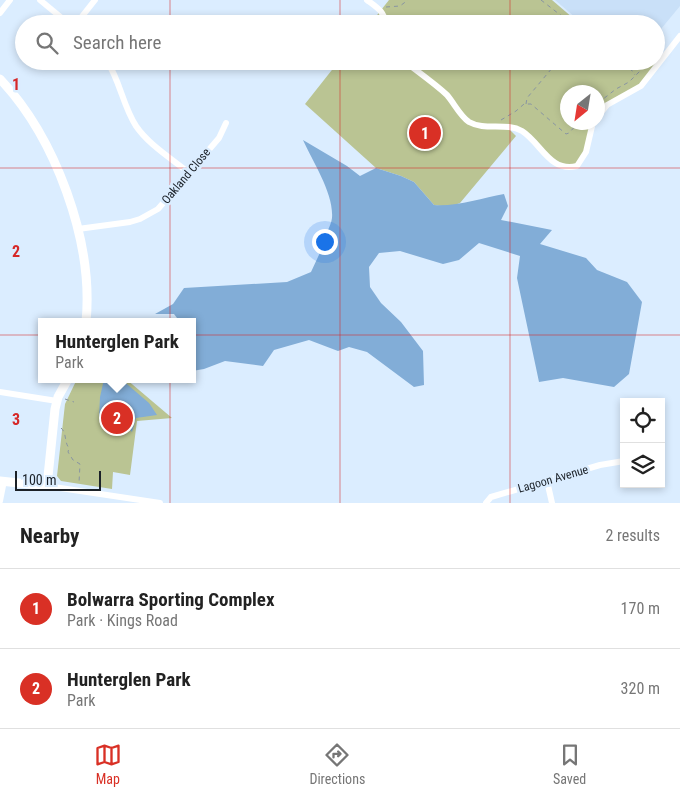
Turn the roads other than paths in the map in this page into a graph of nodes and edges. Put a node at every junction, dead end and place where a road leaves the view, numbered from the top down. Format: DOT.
graph roads {
  1 [pos="10,0"];
  2 [pos="40,0"];
  3 [pos="95,0"];
  4 [pos="367,0"];
  5 [pos="0,13"];
  6 [pos="58,15"];
  7 [pos="83,15"];
  8 [pos="381,15"];
  9 [pos="680,36"];
  10 [pos="665,55"];
  11 [pos="112,70"];
  12 [pos="415,70"];
  13 [pos="653,70"];
  14 [pos="0,79"];
  15 [pos="605,107"];
  16 [pos="226,123"];
  17 [pos="591,130"];
  18 [pos="189,173"];
  19 [pos="78,229"];
  20 [pos="86,318"];
  21 [pos="67,383"];
  22 [pos="0,392"];
  23 [pos="61,400"];
  24 [pos="620,462"];
  25 [pos="2,481"];
  26 [pos="547,481"];
  27 [pos="47,486"];
  28 [pos="0,501"];
  29 [pos="160,503"];
  30 [pos="486,503"];
  31 [pos="552,503"];
  1 -- 5 [label="street"];
  2 -- 6 [label="street"];
  3 -- 7 [label="street"];
  4 -- 8 [label="street"];
  9 -- 10 [label="street"];
  11 -- 18 [label="street"];
  12 -- 17 [label="street"];
  13 -- 15 [label="street"];
  14 -- 19 [label="street"];
  16 -- 18 [label="street, Oakland Close"];
  18 -- 19 [label="street, Oakland Close"];
  19 -- 20 [label="street"];
  21 -- 23 [label="street"];
  22 -- 23 [label="street"];
  23 -- 27 [label="street"];
  24 -- 26 [label="street, Lagoon Avenue"];
  25 -- 27 [label="street"];
  25 -- 28 [label="street"];
  26 -- 30 [label="street, Lagoon Avenue"];
  26 -- 31 [label="street"];
  27 -- 29 [label="street"];
}
